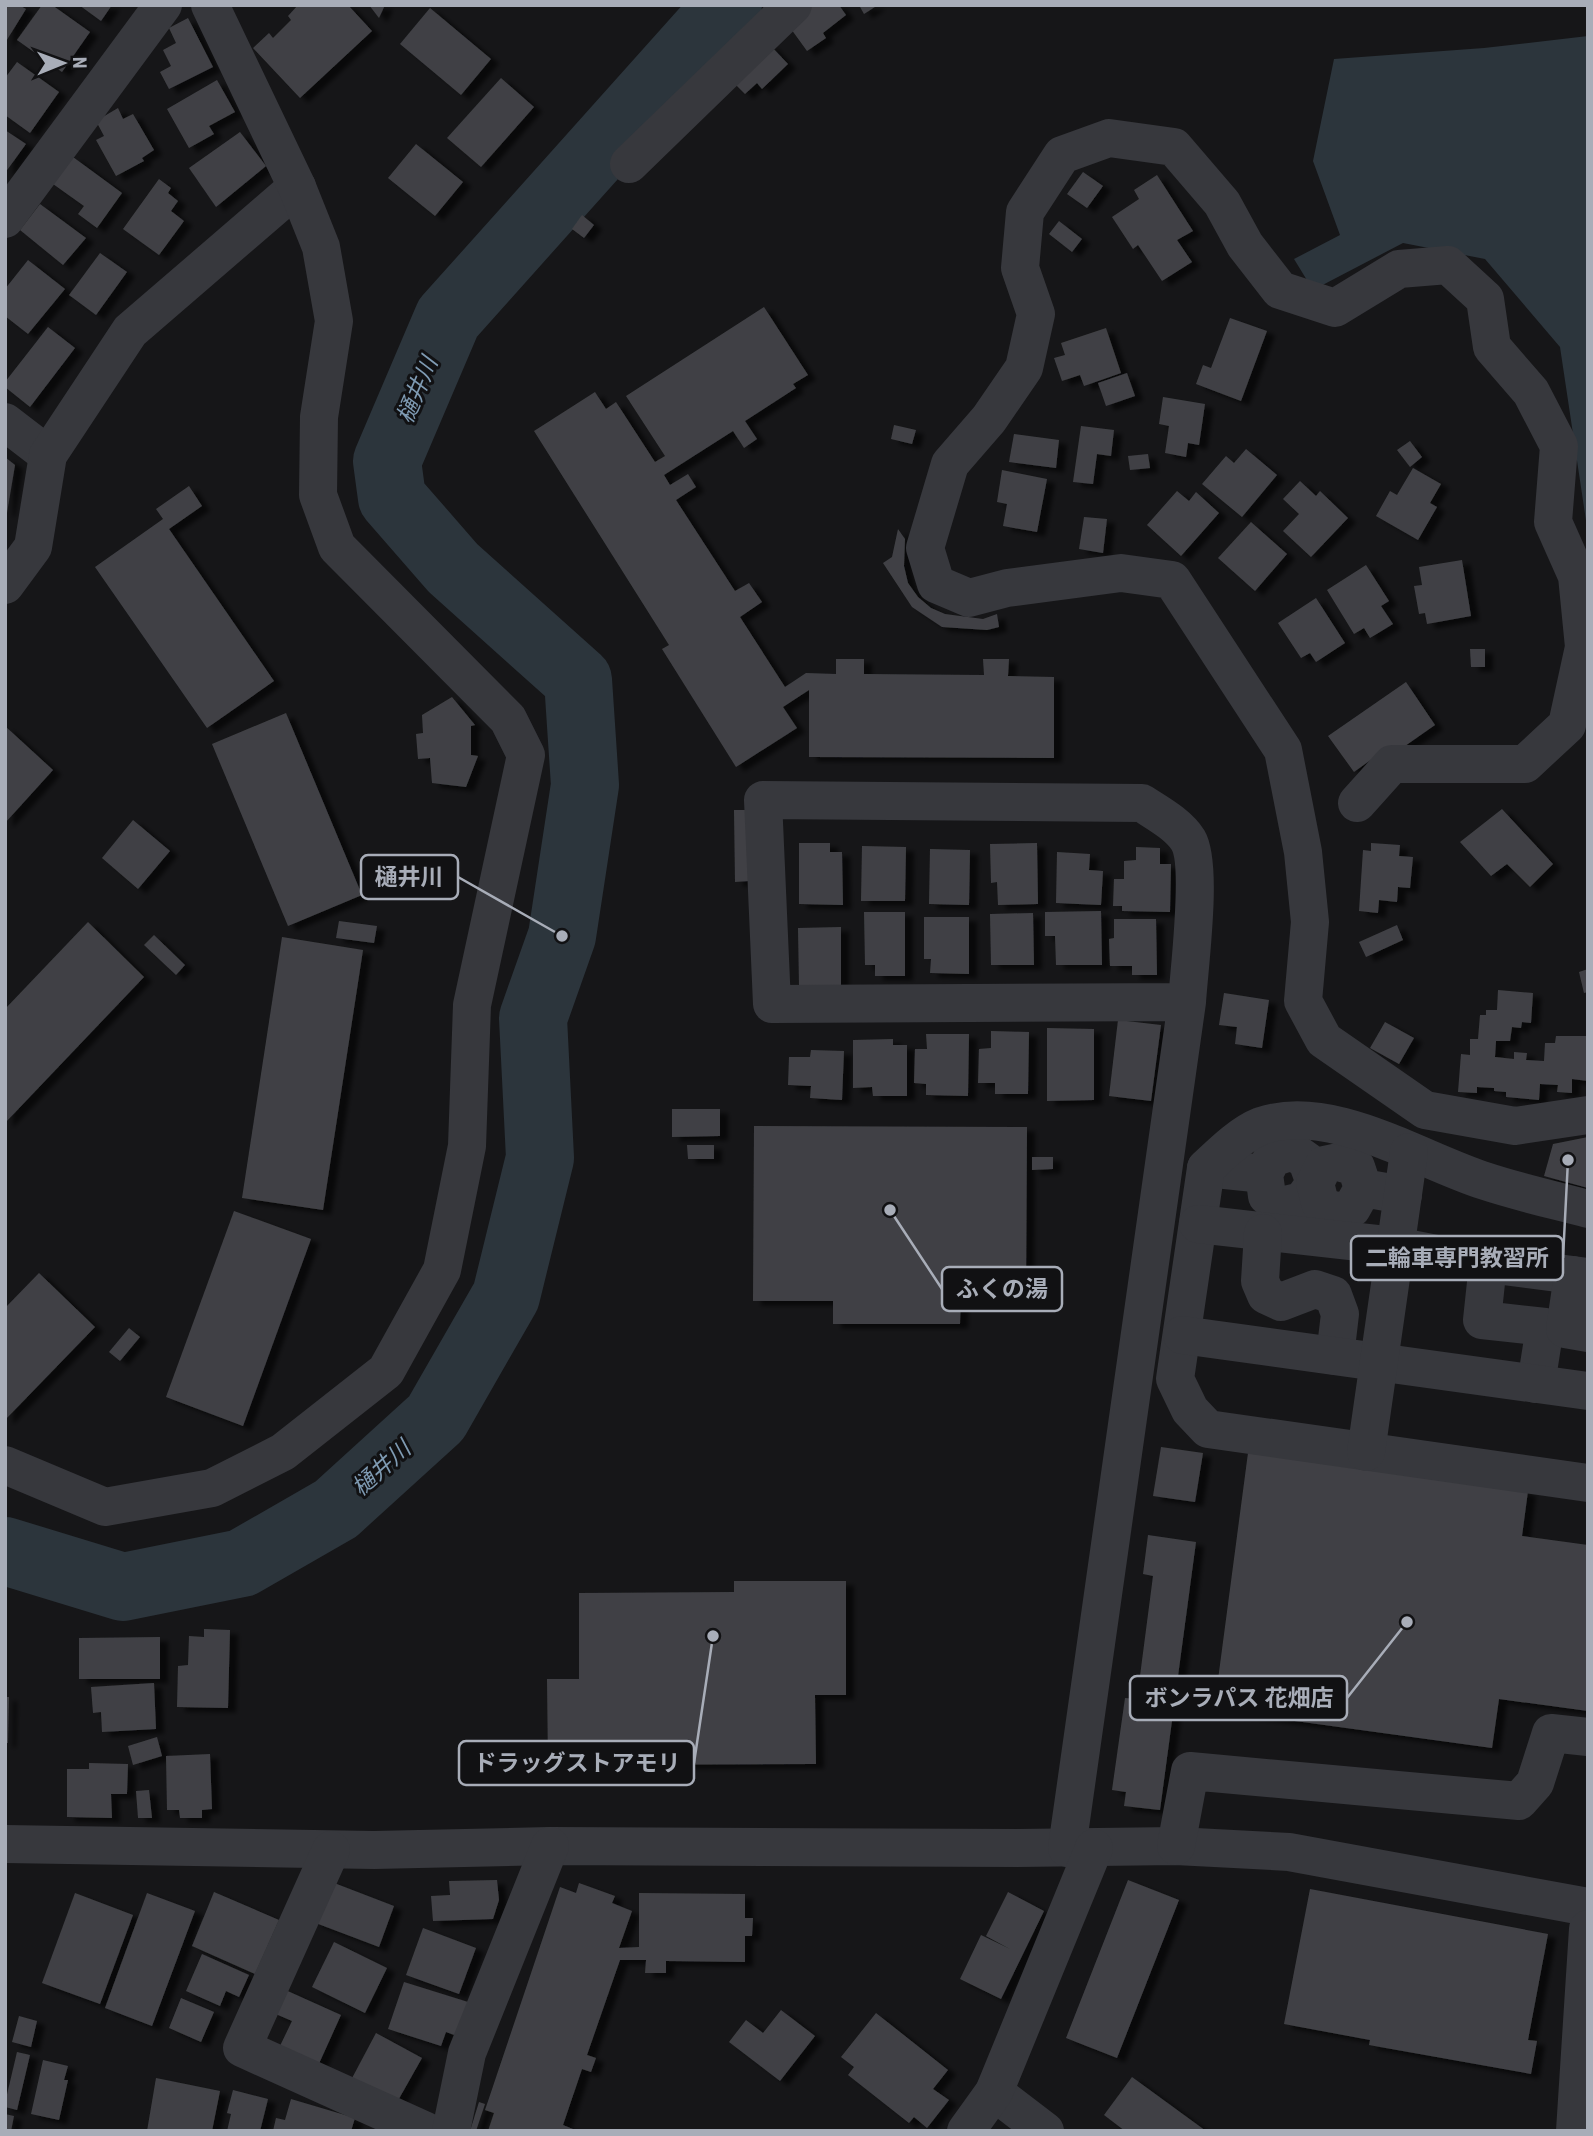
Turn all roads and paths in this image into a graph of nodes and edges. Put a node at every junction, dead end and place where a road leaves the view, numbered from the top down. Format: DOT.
graph roads {
  1 [pos="163,5"];
  2 [pos="211,5"];
  3 [pos="793,5"];
  4 [pos="629,164"];
  5 [pos="297,187"];
  6 [pos="5,219"];
  7 [pos="5,422"];
  8 [pos="48,455"];
  9 [pos="5,585"];
  10 [pos="1357,803"];
  11 [pos="1188,1002"];
  12 [pos="1588,1115"];
  13 [pos="1409,1152"];
  14 [pos="1206,1168"];
  15 [pos="1403,1195"];
  16 [pos="1588,1209"];
  17 [pos="1198,1224"];
  18 [pos="1263,1233"];
  19 [pos="1395,1246"];
  20 [pos="1488,1264"];
  21 [pos="1580,1276"];
  22 [pos="1588,1333"];
  23 [pos="1182,1335"];
  24 [pos="1335,1356"];
  25 [pos="1379,1361"];
  26 [pos="1536,1384"];
  27 [pos="1588,1391"];
  28 [pos="1366,1452"];
  29 [pos="5,1465"];
  30 [pos="1588,1483"];
  31 [pos="1588,1737"];
  32 [pos="5,1843"];
  33 [pos="550,1846"];
  34 [pos="1176,1846"];
  35 [pos="1081,1848"];
  36 [pos="331,1850"];
  37 [pos="1588,1907"];
  38 [pos="1588,1929"];
  39 [pos="994,2092"];
  40 [pos="426,2131"];
  41 [pos="451,2131"];
  42 [pos="966,2131"];
  43 [pos="1045,2131"];
  44 [pos="1575,2131"];
  1 -- 6 [label="street"];
  2 -- 5 [label="street"];
  3 -- 4 [label="street"];
  5 -- 8 [label="street"];
  5 -- 29 [label="street"];
  7 -- 8 [label="street"];
  8 -- 9 [label="street"];
  10 -- 12 [label="street"];
  11 -- 11 [label="street"];
  11 -- 35 [label="street"];
  13 -- 14 [label="street"];
  13 -- 15 [label="street"];
  13 -- 16 [label="street"];
  14 -- 15 [label="street"];
  14 -- 17 [label="street"];
  15 -- 19 [label="street"];
  17 -- 18 [label="street"];
  17 -- 23 [label="street"];
  18 -- 19 [label="street"];
  18 -- 24 [label="street"];
  19 -- 20 [label="street"];
  19 -- 25 [label="street"];
  20 -- 21 [label="street"];
  20 -- 26 [label="street"];
  21 -- 22 [label="street"];
  23 -- 24 [label="street"];
  23 -- 28 [label="street"];
  24 -- 25 [label="street"];
  25 -- 26 [label="street"];
  25 -- 28 [label="street"];
  26 -- 27 [label="street"];
  28 -- 30 [label="street"];
  31 -- 34 [label="street"];
  32 -- 36 [label="street"];
  33 -- 35 [label="street"];
  33 -- 36 [label="street"];
  33 -- 41 [label="street"];
  34 -- 35 [label="street"];
  34 -- 37 [label="street"];
  35 -- 39 [label="street"];
  36 -- 40 [label="street"];
  38 -- 44 [label="street"];
  39 -- 42 [label="street"];
  39 -- 43 [label="street"];
}
